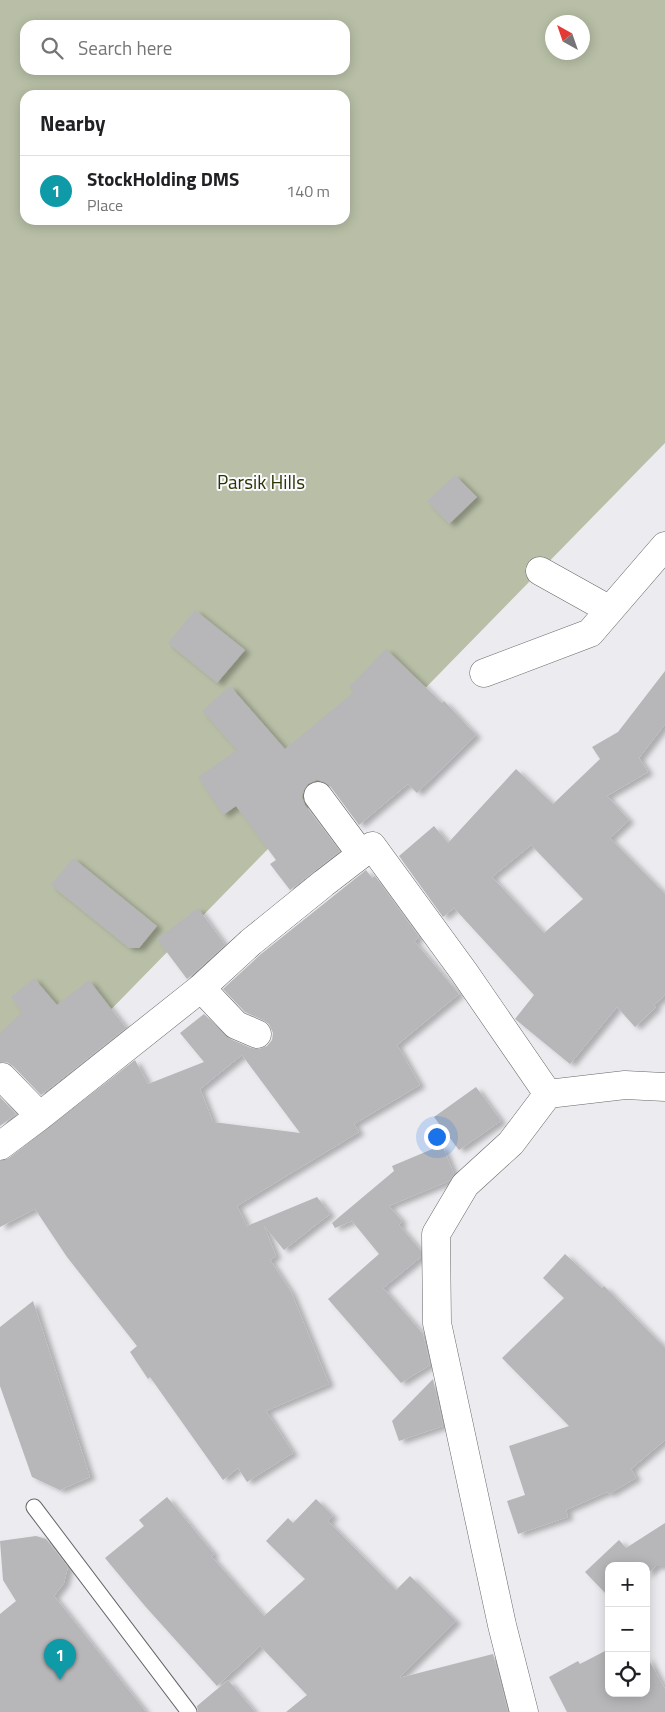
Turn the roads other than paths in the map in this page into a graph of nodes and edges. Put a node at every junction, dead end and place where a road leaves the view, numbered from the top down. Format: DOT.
graph roads {
  1 [pos="665,546"];
  2 [pos="540,571"];
  3 [pos="610,610"];
  4 [pos="484,673"];
  5 [pos="318,796"];
  6 [pos="361,854"];
  7 [pos="201,988"];
  8 [pos="257,1034"];
  9 [pos="2,1077"];
  10 [pos="665,1087"];
  11 [pos="548,1094"];
  12 [pos="40,1116"];
  13 [pos="0,1146"];
  14 [pos="34,1507"];
  15 [pos="189,1712"];
  16 [pos="524,1712"];
  1 -- 3 [label="street"];
  2 -- 3 [label="street"];
  3 -- 4 [label="street"];
  5 -- 6 [label="street"];
  6 -- 7 [label="street"];
  6 -- 11 [label="street"];
  7 -- 8 [label="street"];
  7 -- 12 [label="street"];
  9 -- 12 [label="street"];
  10 -- 11 [label="street"];
  11 -- 16 [label="street"];
  12 -- 13 [label="street"];
  14 -- 15 [label="lane"];
}
